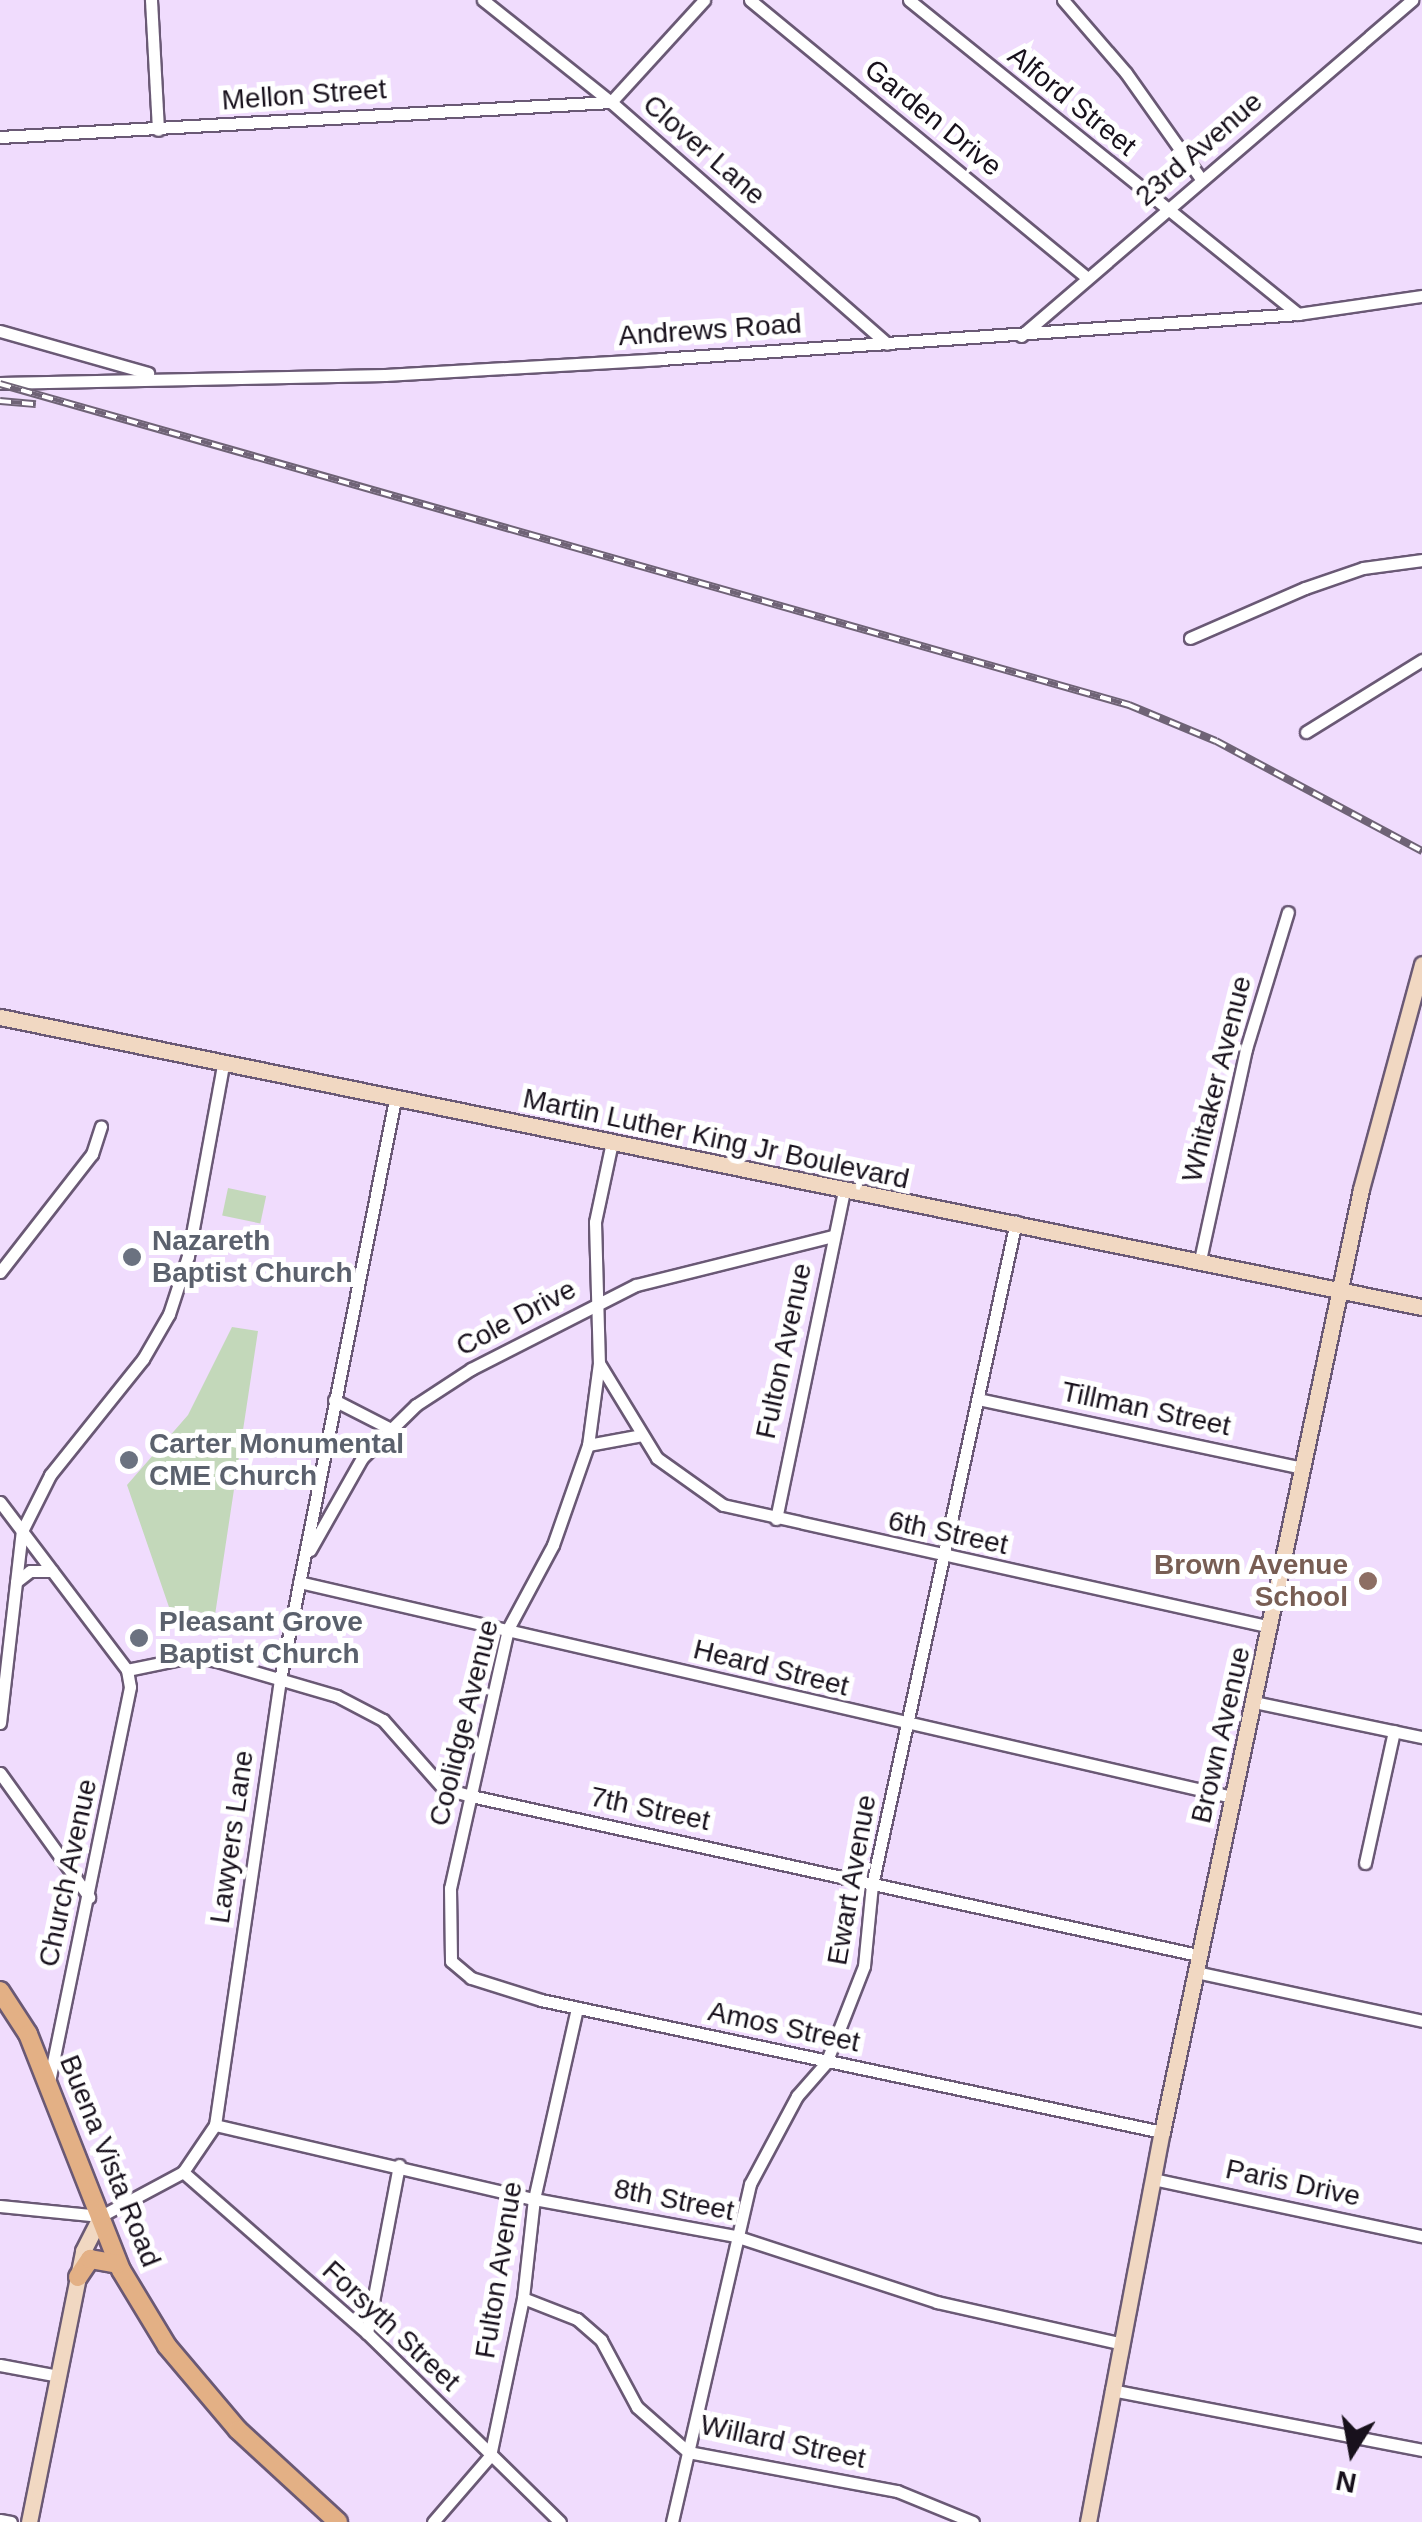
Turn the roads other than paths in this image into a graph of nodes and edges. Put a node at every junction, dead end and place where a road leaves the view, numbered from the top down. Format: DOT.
graph roads {
  1 [pos="151,0"];
  2 [pos="483,0"];
  3 [pos="704,0"];
  4 [pos="750,0"];
  5 [pos="909,0"];
  6 [pos="1062,0"];
  7 [pos="1412,0"];
  8 [pos="611,102"];
  9 [pos="158,130"];
  10 [pos="0,137"];
  11 [pos="1202,179"];
  12 [pos="1167,210"];
  13 [pos="1085,276"];
  14 [pos="1422,296"];
  15 [pos="1298,314"];
  16 [pos="0,331"];
  17 [pos="1020,336"];
  18 [pos="888,344"];
  19 [pos="157,376"];
  20 [pos="0,383"];
  21 [pos="1422,560"];
  22 [pos="1190,638"];
  23 [pos="1422,660"];
  24 [pos="1306,732"];
  25 [pos="1288,912"];
  26 [pos="1422,964"];
  27 [pos="0,1018"];
  28 [pos="224,1066"];
  29 [pos="395,1100"];
  30 [pos="101,1126"];
  31 [pos="612,1142"];
  32 [pos="844,1192"];
  33 [pos="1016,1221"];
  34 [pos="833,1236"];
  35 [pos="1200,1260"];
  36 [pos="0,1272"];
  37 [pos="1340,1288"];
  38 [pos="597,1304"];
  39 [pos="1422,1307"];
  40 [pos="599,1364"];
  41 [pos="978,1399"];
  42 [pos="334,1400"];
  43 [pos="391,1429"];
  44 [pos="642,1435"];
  45 [pos="588,1445"];
  46 [pos="1304,1468"];
  47 [pos="0,1502"];
  48 [pos="776,1520"];
  49 [pos="22,1530"];
  50 [pos="944,1559"];
  51 [pos="304,1563"];
  52 [pos="52,1571"];
  53 [pos="300,1582"];
  54 [pos="15,1584"];
  55 [pos="1271,1627"];
  56 [pos="508,1629"];
  57 [pos="127,1670"];
  58 [pos="280,1680"];
  59 [pos="1254,1702"];
  60 [pos="0,1723"];
  61 [pos="908,1726"];
  62 [pos="1394,1731"];
  63 [pos="1422,1737"];
  64 [pos="0,1773"];
  65 [pos="471,1796"];
  66 [pos="1232,1797"];
  67 [pos="1365,1863"];
  68 [pos="872,1886"];
  69 [pos="90,1897"];
  70 [pos="448,1912"];
  71 [pos="1197,1963"];
  72 [pos="0,1991"];
  73 [pos="577,2008"];
  74 [pos="1422,2021"];
  75 [pos="826,2062"];
  76 [pos="48,2085"];
  77 [pos="215,2124"];
  78 [pos="1162,2132"];
  79 [pos="399,2165"];
  80 [pos="183,2172"];
  81 [pos="1153,2179"];
  82 [pos="534,2199"];
  83 [pos="0,2206"];
  84 [pos="101,2216"];
  85 [pos="735,2236"];
  86 [pos="1422,2236"];
  87 [pos="118,2264"];
  88 [pos="78,2276"];
  89 [pos="522,2298"];
  90 [pos="367,2333"];
  91 [pos="1118,2343"];
  92 [pos="0,2366"];
  93 [pos="58,2376"];
  94 [pos="1111,2390"];
  95 [pos="1422,2450"];
  96 [pos="688,2452"];
  97 [pos="490,2456"];
  98 [pos="0,2520"];
  99 [pos="12,2522"];
  100 [pos="29,2522"];
  101 [pos="338,2522"];
  102 [pos="433,2522"];
  103 [pos="560,2522"];
  104 [pos="672,2522"];
  105 [pos="973,2522"];
  106 [pos="1088,2522"];
  1 -- 9 [label="street"];
  2 -- 8 [label="street, Clover Lane"];
  3 -- 8 [label="street"];
  4 -- 13 [label="street, Garden Drive"];
  5 -- 12 [label="street, Alford Street"];
  6 -- 11 [label="street"];
  7 -- 11 [label="street, 23rd Avenue"];
  8 -- 9 [label="street, Mellon Street"];
  8 -- 18 [label="street, Clover Lane"];
  9 -- 10 [label="street, Mellon Street"];
  11 -- 12 [label="street, 23rd Avenue"];
  12 -- 13 [label="street, 23rd Avenue"];
  12 -- 15 [label="street, Alford Street"];
  13 -- 17 [label="street, 23rd Avenue"];
  14 -- 15 [label="street, Andrews Road"];
  15 -- 17 [label="street, Andrews Road"];
  16 -- 19 [label="street"];
  17 -- 18 [label="street, Andrews Road"];
  18 -- 19 [label="street, Andrews Road"];
  19 -- 20 [label="street, Andrews Road"];
  21 -- 22 [label="street"];
  23 -- 24 [label="street"];
  25 -- 35 [label="street, Whitaker Avenue"];
  26 -- 37 [label="street, Brown Avenue"];
  27 -- 28 [label="street, Martin Luther King Jr Boulevard"];
  28 -- 29 [label="street, Martin Luther King Jr Boulevard"];
  28 -- 49 [label="street"];
  29 -- 31 [label="street, Martin Luther King Jr Boulevard"];
  29 -- 42 [label="street, Lawyers Lane"];
  30 -- 36 [label="street"];
  31 -- 32 [label="street, Martin Luther King Jr Boulevard"];
  31 -- 38 [label="street, Coolidge Avenue"];
  32 -- 33 [label="street, Martin Luther King Jr Boulevard"];
  32 -- 34 [label="street, Fulton Avenue"];
  33 -- 35 [label="street, Martin Luther King Jr Boulevard"];
  33 -- 41 [label="street, Ewart Avenue"];
  34 -- 38 [label="street, Cole Drive"];
  34 -- 48 [label="street, Fulton Avenue"];
  35 -- 37 [label="street, Martin Luther King Jr Boulevard"];
  37 -- 39 [label="street, Martin Luther King Jr Boulevard"];
  37 -- 46 [label="street, Brown Avenue"];
  38 -- 40 [label="street, Coolidge Avenue"];
  38 -- 43 [label="street, Cole Drive"];
  40 -- 44 [label="street, 6th Street"];
  40 -- 45 [label="street, Coolidge Avenue"];
  41 -- 46 [label="street, Tillman Street"];
  41 -- 50 [label="street, Ewart Avenue"];
  42 -- 43 [label="street"];
  42 -- 51 [label="street, Lawyers Lane"];
  43 -- 51 [label="street, Cole Drive"];
  44 -- 45 [label="street"];
  44 -- 48 [label="street, 6th Street"];
  45 -- 56 [label="street, Coolidge Avenue"];
  46 -- 55 [label="street, Brown Avenue"];
  47 -- 49 [label="street"];
  48 -- 50 [label="street, 6th Street"];
  49 -- 52 [label="street"];
  49 -- 54 [label="street"];
  50 -- 55 [label="street, 6th Street"];
  50 -- 61 [label="street, Ewart Avenue"];
  51 -- 53 [label="street, Lawyers Lane"];
  52 -- 54 [label="street"];
  52 -- 57 [label="street"];
  53 -- 56 [label="street, Heard Street"];
  53 -- 58 [label="street, Lawyers Lane"];
  54 -- 60 [label="street"];
  55 -- 59 [label="street, Brown Avenue"];
  56 -- 61 [label="street, Heard Street"];
  56 -- 65 [label="street, Coolidge Avenue"];
  57 -- 58 [label="street, 7th Street"];
  57 -- 69 [label="street, Church Avenue"];
  58 -- 65 [label="street, 7th Street"];
  58 -- 77 [label="street, Lawyers Lane"];
  59 -- 62 [label="street"];
  59 -- 66 [label="street, Brown Avenue"];
  61 -- 66 [label="street, Heard Street"];
  61 -- 68 [label="street, Ewart Avenue"];
  62 -- 63 [label="street"];
  62 -- 67 [label="street"];
  64 -- 69 [label="street"];
  65 -- 68 [label="street, 7th Street"];
  65 -- 70 [label="street, Coolidge Avenue"];
  66 -- 71 [label="street, Brown Avenue"];
  68 -- 71 [label="street, 7th Street"];
  68 -- 75 [label="street, Ewart Avenue"];
  69 -- 76 [label="street, Church Avenue"];
  70 -- 73 [label="street, Amos Street"];
  71 -- 74 [label="street, 7th Street"];
  71 -- 78 [label="street, Brown Avenue"];
  72 -- 76 [label="main road, Buena Vista Road"];
  73 -- 75 [label="street, Amos Street"];
  73 -- 82 [label="street, Fulton Avenue"];
  75 -- 78 [label="street, Amos Street"];
  75 -- 85 [label="street, Ewart Avenue"];
  76 -- 84 [label="main road, Buena Vista Road"];
  77 -- 79 [label="street, 8th Street"];
  77 -- 80 [label="street, Lawyers Lane"];
  78 -- 81 [label="street, Brown Avenue"];
  79 -- 82 [label="street, 8th Street"];
  79 -- 90 [label="street"];
  80 -- 84 [label="street, Lawyers Lane"];
  80 -- 90 [label="street, Forsyth Street"];
  81 -- 86 [label="street, Paris Drive"];
  81 -- 91 [label="street, Brown Avenue"];
  82 -- 85 [label="street, 8th Street"];
  82 -- 89 [label="street, Fulton Avenue"];
  83 -- 84 [label="street"];
  84 -- 87 [label="main road, Buena Vista Road"];
  84 -- 88 [label="street"];
  85 -- 91 [label="street, 8th Street"];
  85 -- 96 [label="street, Ewart Avenue"];
  87 -- 88 [label="main road"];
  87 -- 101 [label="main road, Buena Vista Road"];
  88 -- 93 [label="street"];
  89 -- 96 [label="street, Willard Street"];
  89 -- 97 [label="street, Fulton Avenue"];
  90 -- 97 [label="street, Forsyth Street"];
  91 -- 94 [label="street, Brown Avenue"];
  92 -- 93 [label="street"];
  93 -- 100 [label="street"];
  94 -- 95 [label="street"];
  94 -- 106 [label="street, Brown Avenue"];
  96 -- 104 [label="street, Ewart Avenue"];
  96 -- 105 [label="street, Willard Street"];
  97 -- 102 [label="street, Fulton Avenue"];
  97 -- 103 [label="street, Forsyth Street"];
  98 -- 99 [label="street"];
}
